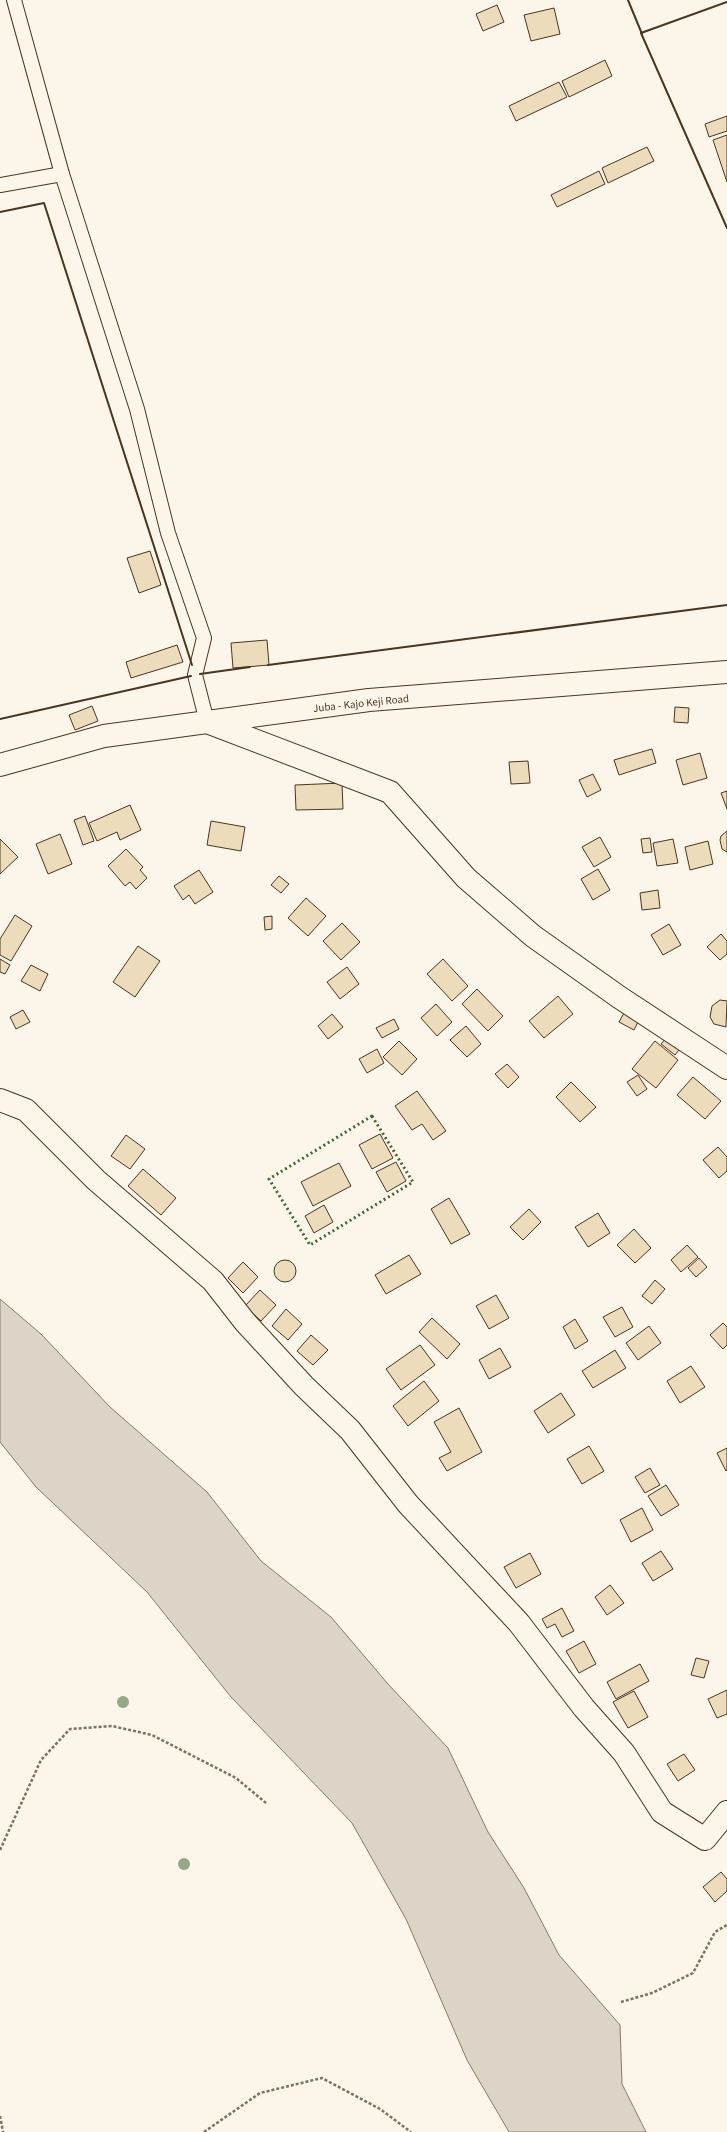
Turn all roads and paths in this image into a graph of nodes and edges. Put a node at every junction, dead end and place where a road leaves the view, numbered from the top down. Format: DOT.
graph roads {
  1 [pos="14,0"];
  2 [pos="62,174"];
  3 [pos="0,185"];
  4 [pos="727,672"];
  5 [pos="207,722"];
  6 [pos="0,765"];
  7 [pos="727,1068"];
  8 [pos="0,1100"];
  9 [pos="266,1803"];
  10 [pos="727,1812"];
  11 [pos="0,1850"];
  12 [pos="727,1925"];
  13 [pos="621,2002"];
  14 [pos="0,2116"];
  15 [pos="3,2132"];
  16 [pos="204,2132"];
  17 [pos="411,2132"];
  1 -- 2 [label="lane"];
  2 -- 3 [label="lane"];
  2 -- 5 [label="lane"];
  4 -- 5 [label="street, Juba - Kajo Keji Road"];
  5 -- 6 [label="street, Juba - Kajo Keji Road"];
  5 -- 7 [label="street"];
  8 -- 10 [label="street"];
  9 -- 11 [label="path"];
  12 -- 13 [label="path"];
  14 -- 15 [label="path"];
  16 -- 17 [label="path"];
}
